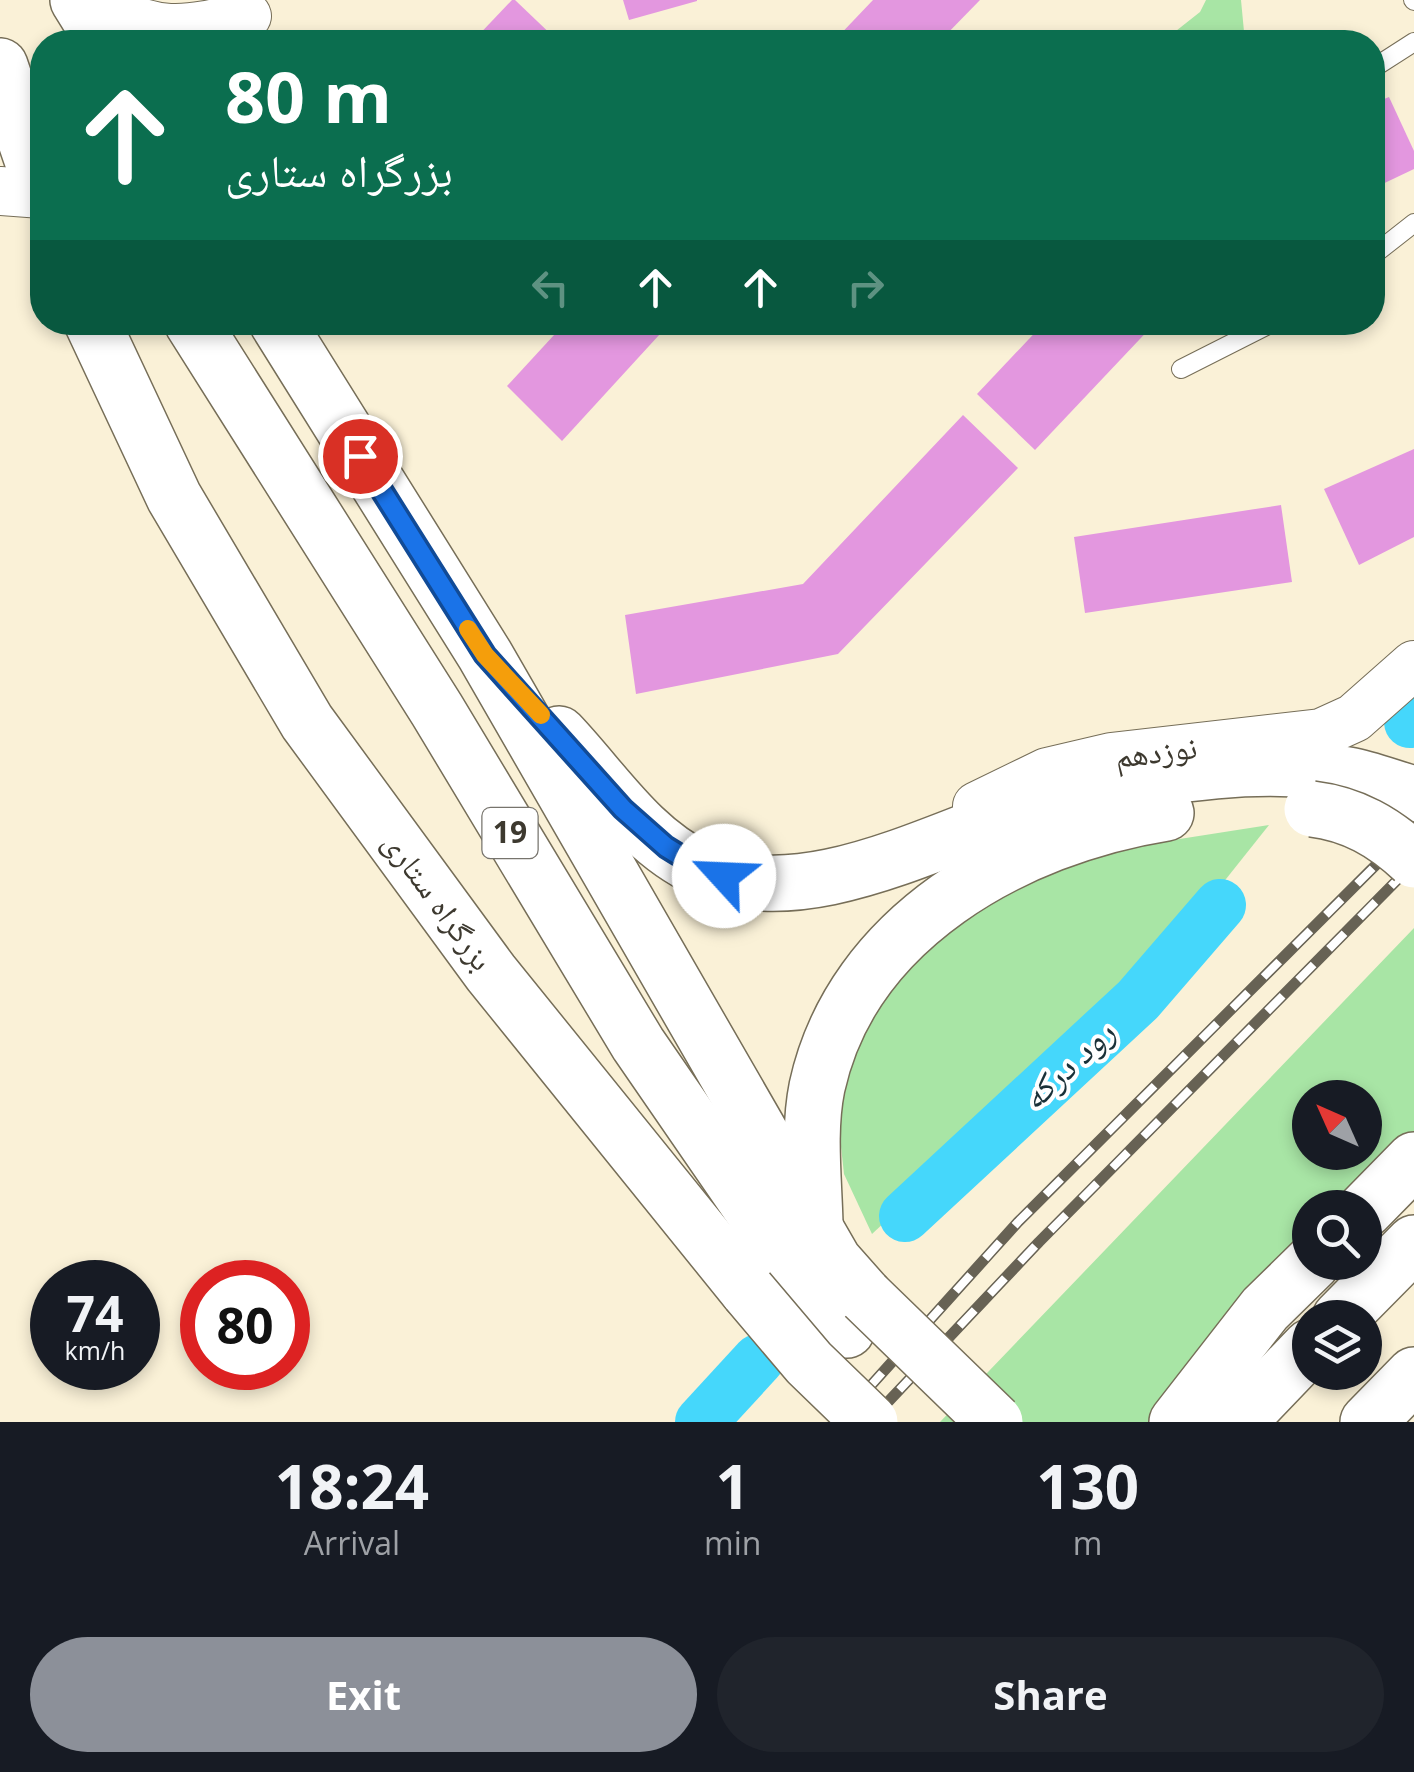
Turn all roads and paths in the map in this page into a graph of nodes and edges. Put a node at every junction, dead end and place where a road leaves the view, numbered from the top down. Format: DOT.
graph roads {
  1 [pos="78,0"];
  2 [pos="96,0"];
  3 [pos="249,19"];
  4 [pos="97,30"];
  5 [pos="0,34"];
  6 [pos="1414,42"];
  7 [pos="1385,60"];
  8 [pos="14,105"];
  9 [pos="30,154"];
  10 [pos="0,191"];
  11 [pos="30,191"];
  12 [pos="1414,222"];
  13 [pos="1385,245"];
  14 [pos="98,335"];
  15 [pos="200,335"];
  16 [pos="285,335"];
  17 [pos="1248,335"];
  18 [pos="1181,369"];
  19 [pos="485,655"];
  20 [pos="1414,665"];
  21 [pos="1331,792"];
  22 [pos="1414,794"];
  23 [pos="898,855"];
  24 [pos="1414,860"];
  25 [pos="1414,1160"];
  26 [pos="1382,1193"];
  27 [pos="815,1227"];
  28 [pos="1414,1243"];
  29 [pos="1295,1280"];
  30 [pos="1358,1300"];
  31 [pos="856,1313"];
  32 [pos="1292,1366"];
  33 [pos="1414,1374"];
  34 [pos="870,1422"];
  35 [pos="941,1422"];
  36 [pos="995,1422"];
  37 [pos="1177,1422"];
  38 [pos="1238,1422"];
  39 [pos="1368,1422"];
  1 -- 4 [label="highway"];
  2 -- 3 [label="street"];
  5 -- 8 [label="highway"];
  6 -- 7 [label="lane"];
  8 -- 9 [label="highway"];
  10 -- 11 [label="street"];
  12 -- 13 [label="lane"];
  14 -- 34 [label="highway, بزرگراه ستاری, bridge"];
  15 -- 31 [label="highway, 19"];
  16 -- 19 [label="highway, 19"];
  17 -- 18 [label="lane"];
  19 -- 23 [label="highway"];
  19 -- 27 [label="highway, 19"];
  20 -- 23 [label="street, نوزدهم"];
  21 -- 22 [label="highway"];
  21 -- 23 [label="highway"];
  21 -- 24 [label="highway, bridge"];
  21 -- 27 [label="highway"];
  25 -- 26 [label="highway"];
  27 -- 31 [label="highway, 19"];
  28 -- 30 [label="highway"];
  29 -- 37 [label="highway"];
  31 -- 35 [label="highway, 19"];
  31 -- 36 [label="highway, 19, bridge"];
  32 -- 38 [label="highway"];
  33 -- 39 [label="highway"];
}
